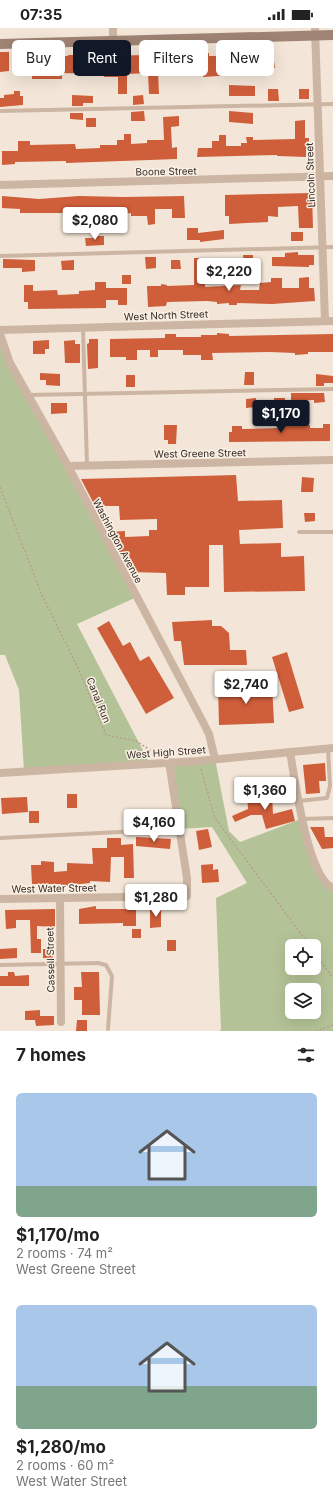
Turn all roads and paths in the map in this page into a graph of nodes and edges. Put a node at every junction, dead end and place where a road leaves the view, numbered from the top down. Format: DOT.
graph roads {
  1 [pos="113,28"];
  2 [pos="315,32"];
  3 [pos="333,36"];
  4 [pos="113,40"];
  5 [pos="73,41"];
  6 [pos="0,44"];
  7 [pos="317,104"];
  8 [pos="333,104"];
  9 [pos="0,111"];
  10 [pos="333,176"];
  11 [pos="321,177"];
  12 [pos="0,185"];
  13 [pos="322,247"];
  14 [pos="333,247"];
  15 [pos="0,256"];
  16 [pos="329,321"];
  17 [pos="83,328"];
  18 [pos="0,330"];
  19 [pos="0,334"];
  20 [pos="333,389"];
  21 [pos="85,394"];
  22 [pos="27,395"];
  23 [pos="333,460"];
  24 [pos="68,466"];
  25 [pos="87,466"];
  26 [pos="0,487"];
  27 [pos="299,532"];
  28 [pos="333,532"];
  29 [pos="330,748"];
  30 [pos="290,752"];
  31 [pos="159,756"];
  32 [pos="215,759"];
  33 [pos="198,761"];
  34 [pos="170,762"];
  35 [pos="0,773"];
  36 [pos="298,801"];
  37 [pos="333,818"];
  38 [pos="301,819"];
  39 [pos="179,828"];
  40 [pos="0,838"];
  41 [pos="332,888"];
  42 [pos="60,898"];
  43 [pos="0,899"];
  44 [pos="305,939"];
  45 [pos="321,962"];
  46 [pos="60,963"];
  47 [pos="0,965"];
  48 [pos="333,978"];
  49 [pos="61,1022"];
  50 [pos="333,1025"];
  51 [pos="108,1029"];
  52 [pos="316,1031"];
  1 -- 4 [label="street"];
  2 -- 3 [label="street"];
  2 -- 4 [label="street"];
  2 -- 7 [label="street, Lincoln Street"];
  5 -- 6 [label="street"];
  7 -- 8 [label="lane"];
  7 -- 9 [label="lane"];
  7 -- 11 [label="street, Lincoln Street"];
  10 -- 11 [label="street, Boone Street"];
  11 -- 12 [label="street, Boone Street"];
  11 -- 13 [label="street, Lincoln Street"];
  13 -- 14 [label="lane"];
  13 -- 15 [label="lane"];
  13 -- 16 [label="street, Lincoln Street"];
  16 -- 17 [label="street, West North Street"];
  17 -- 18 [label="street, West North Street"];
  17 -- 21 [label="lane"];
  19 -- 22 [label="street, Washington Avenue"];
  20 -- 21 [label="lane"];
  21 -- 22 [label="lane"];
  21 -- 25 [label="lane"];
  22 -- 24 [label="street, Washington Avenue"];
  23 -- 25 [label="street, West Greene Street"];
  24 -- 25 [label="street, West Greene Street"];
  24 -- 32 [label="street, Washington Avenue"];
  26 -- 31 [label="path, Canal Run"];
  27 -- 28 [label="lane"];
  29 -- 30 [label="street, West High Street"];
  29 -- 36 [label="lane"];
  30 -- 32 [label="street, West High Street"];
  30 -- 36 [label="street"];
  32 -- 33 [label="street, West High Street"];
  33 -- 34 [label="street, West High Street"];
  33 -- 44 [label="path"];
  34 -- 35 [label="street, West High Street"];
  34 -- 39 [label="street"];
  36 -- 38 [label="street"];
  37 -- 38 [label="lane"];
  38 -- 41 [label="street"];
  39 -- 40 [label="lane"];
  39 -- 42 [label="street, West Water Street"];
  42 -- 43 [label="street, West Water Street"];
  42 -- 46 [label="street, Cassell Street"];
  45 -- 48 [label="path"];
  46 -- 47 [label="lane"];
  46 -- 49 [label="street, Cassell Street"];
  46 -- 51 [label="lane"];
  50 -- 52 [label="path"];
}
